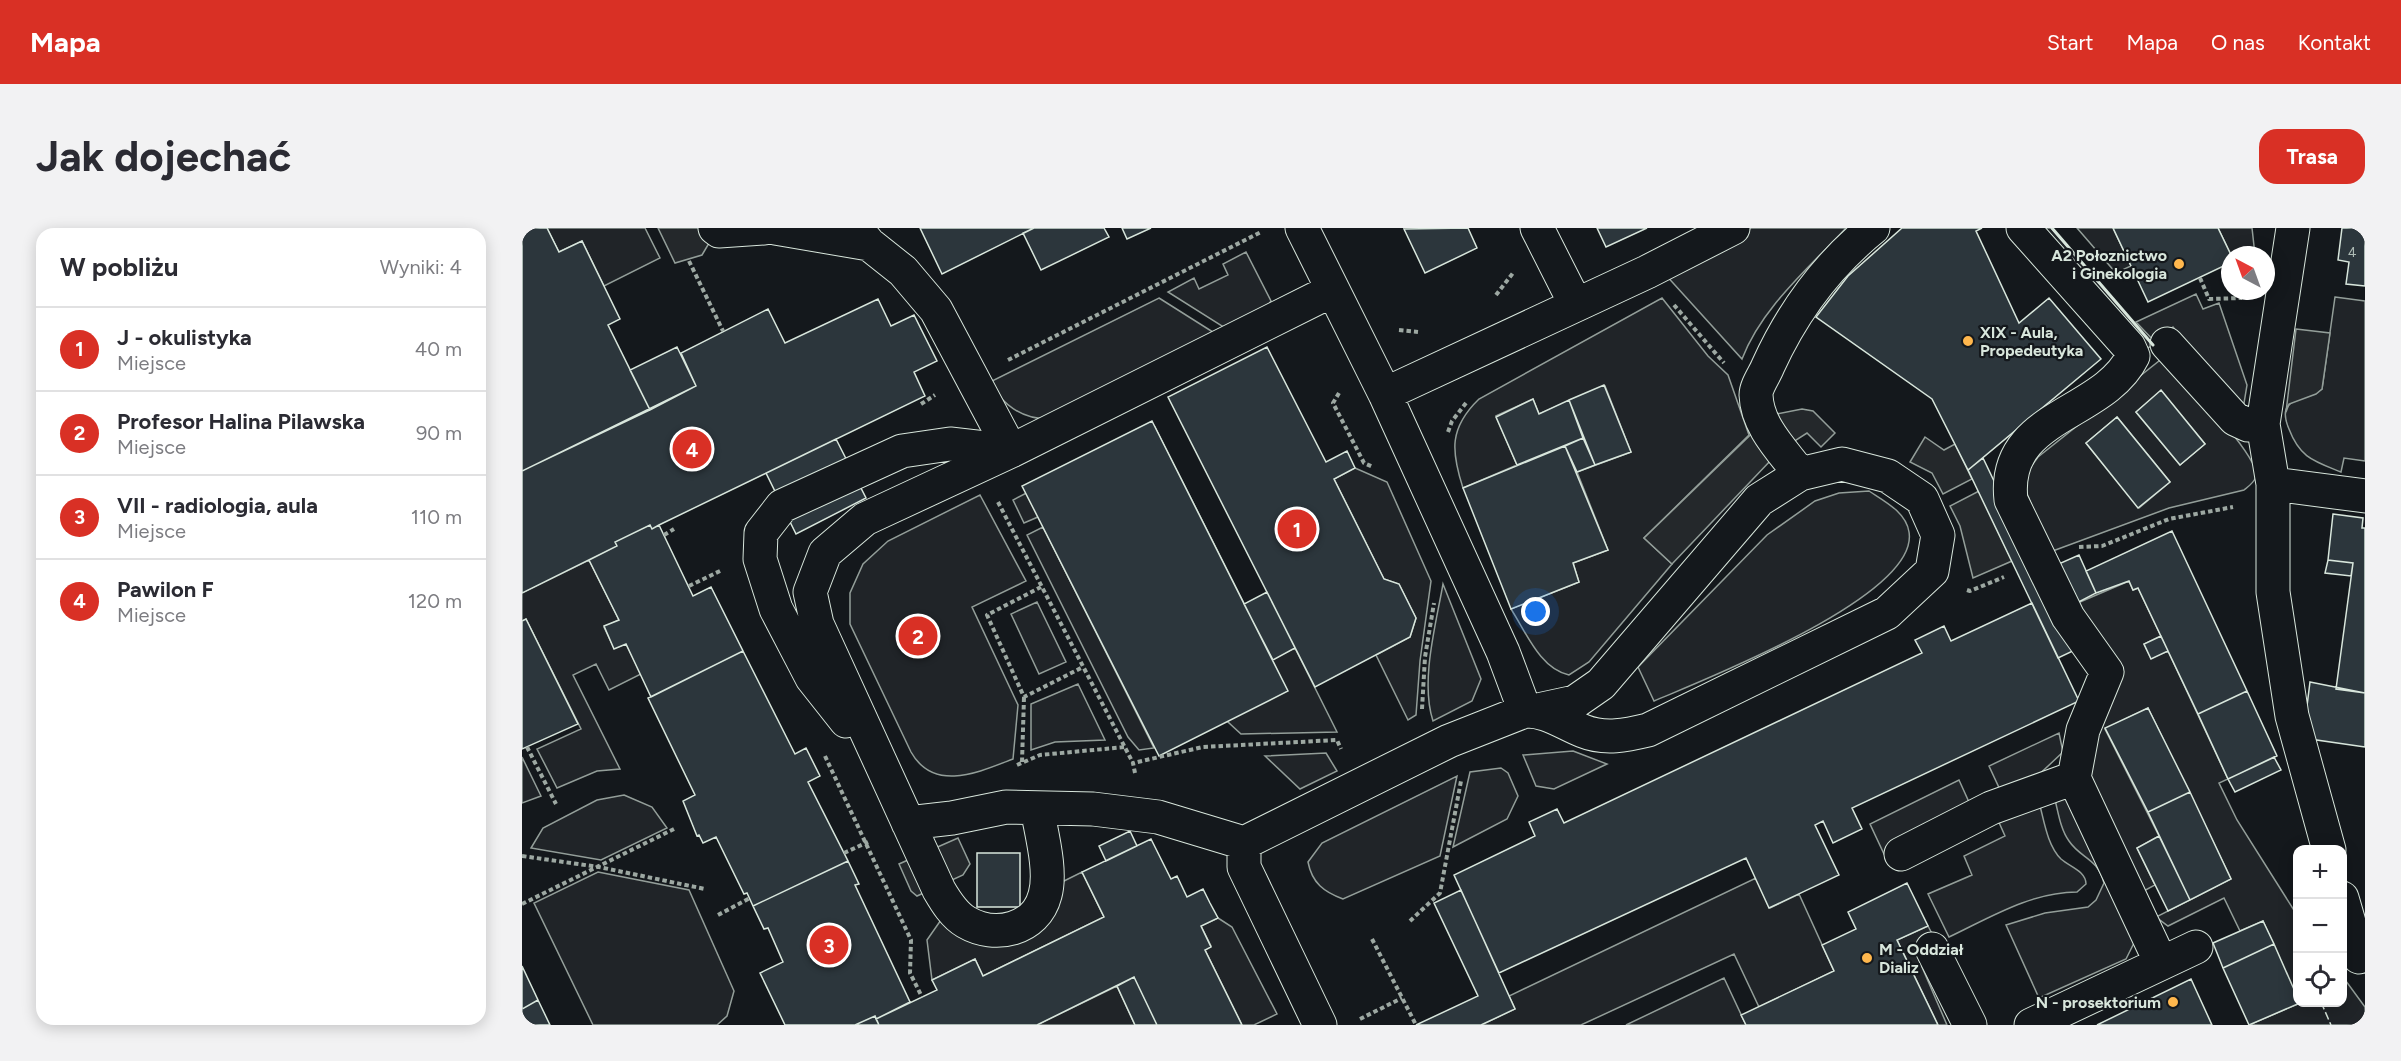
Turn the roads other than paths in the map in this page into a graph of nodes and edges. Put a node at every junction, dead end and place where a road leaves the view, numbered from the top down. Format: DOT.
graph roads {
  1 [pos="715,228"];
  2 [pos="765,228"];
  3 [pos="775,228"];
  4 [pos="1302,228"];
  5 [pos="1733,228"];
  6 [pos="1873,228"];
  7 [pos="2024,228"];
  8 [pos="2293,228"];
  9 [pos="862,236"];
  10 [pos="1543,239"];
  11 [pos="1331,291"];
  12 [pos="1576,305"];
  13 [pos="2167,344"];
  14 [pos="1385,394"];
  15 [pos="2263,424"];
  16 [pos="1011,451"];
  17 [pos="1800,474"];
  18 [pos="2272,492"];
  19 [pos="2365,496"];
  20 [pos="1532,711"];
  21 [pos="879,764"];
  22 [pos="2074,777"];
  23 [pos="1037,808"];
  24 [pos="908,823"];
  25 [pos="1244,843"];
  26 [pos="2328,845"];
  27 [pos="1901,854"];
  28 [pos="2343,899"];
  29 [pos="2196,947"];
  30 [pos="1932,949"];
  31 [pos="2359,957"];
  32 [pos="2161,963"];
  33 [pos="1320,1025"];
  34 [pos="1970,1025"];
  35 [pos="2031,1025"];
  1 -- 2 [label="street"];
  3 -- 9 [label="street"];
  4 -- 11 [label="street"];
  5 -- 12 [label="street"];
  6 -- 17 [label="street"];
  7 -- 22 [label="street"];
  8 -- 15 [label="street"];
  9 -- 16 [label="street"];
  10 -- 12 [label="street"];
  11 -- 14 [label="street"];
  11 -- 16 [label="street"];
  12 -- 14 [label="street"];
  13 -- 15 [label="street"];
  14 -- 20 [label="street"];
  15 -- 18 [label="street"];
  16 -- 21 [label="street"];
  16 -- 21 [label="street"];
  17 -- 20 [label="street"];
  17 -- 20 [label="street"];
  18 -- 19 [label="street"];
  18 -- 26 [label="street"];
  20 -- 25 [label="street"];
  21 -- 24 [label="street"];
  22 -- 27 [label="street"];
  22 -- 32 [label="street"];
  23 -- 24 [label="street"];
  23 -- 24 [label="street"];
  23 -- 25 [label="street"];
  25 -- 33 [label="street"];
  28 -- 31 [label="street"];
  29 -- 32 [label="street"];
  30 -- 34 [label="street"];
  32 -- 35 [label="street"];
}
